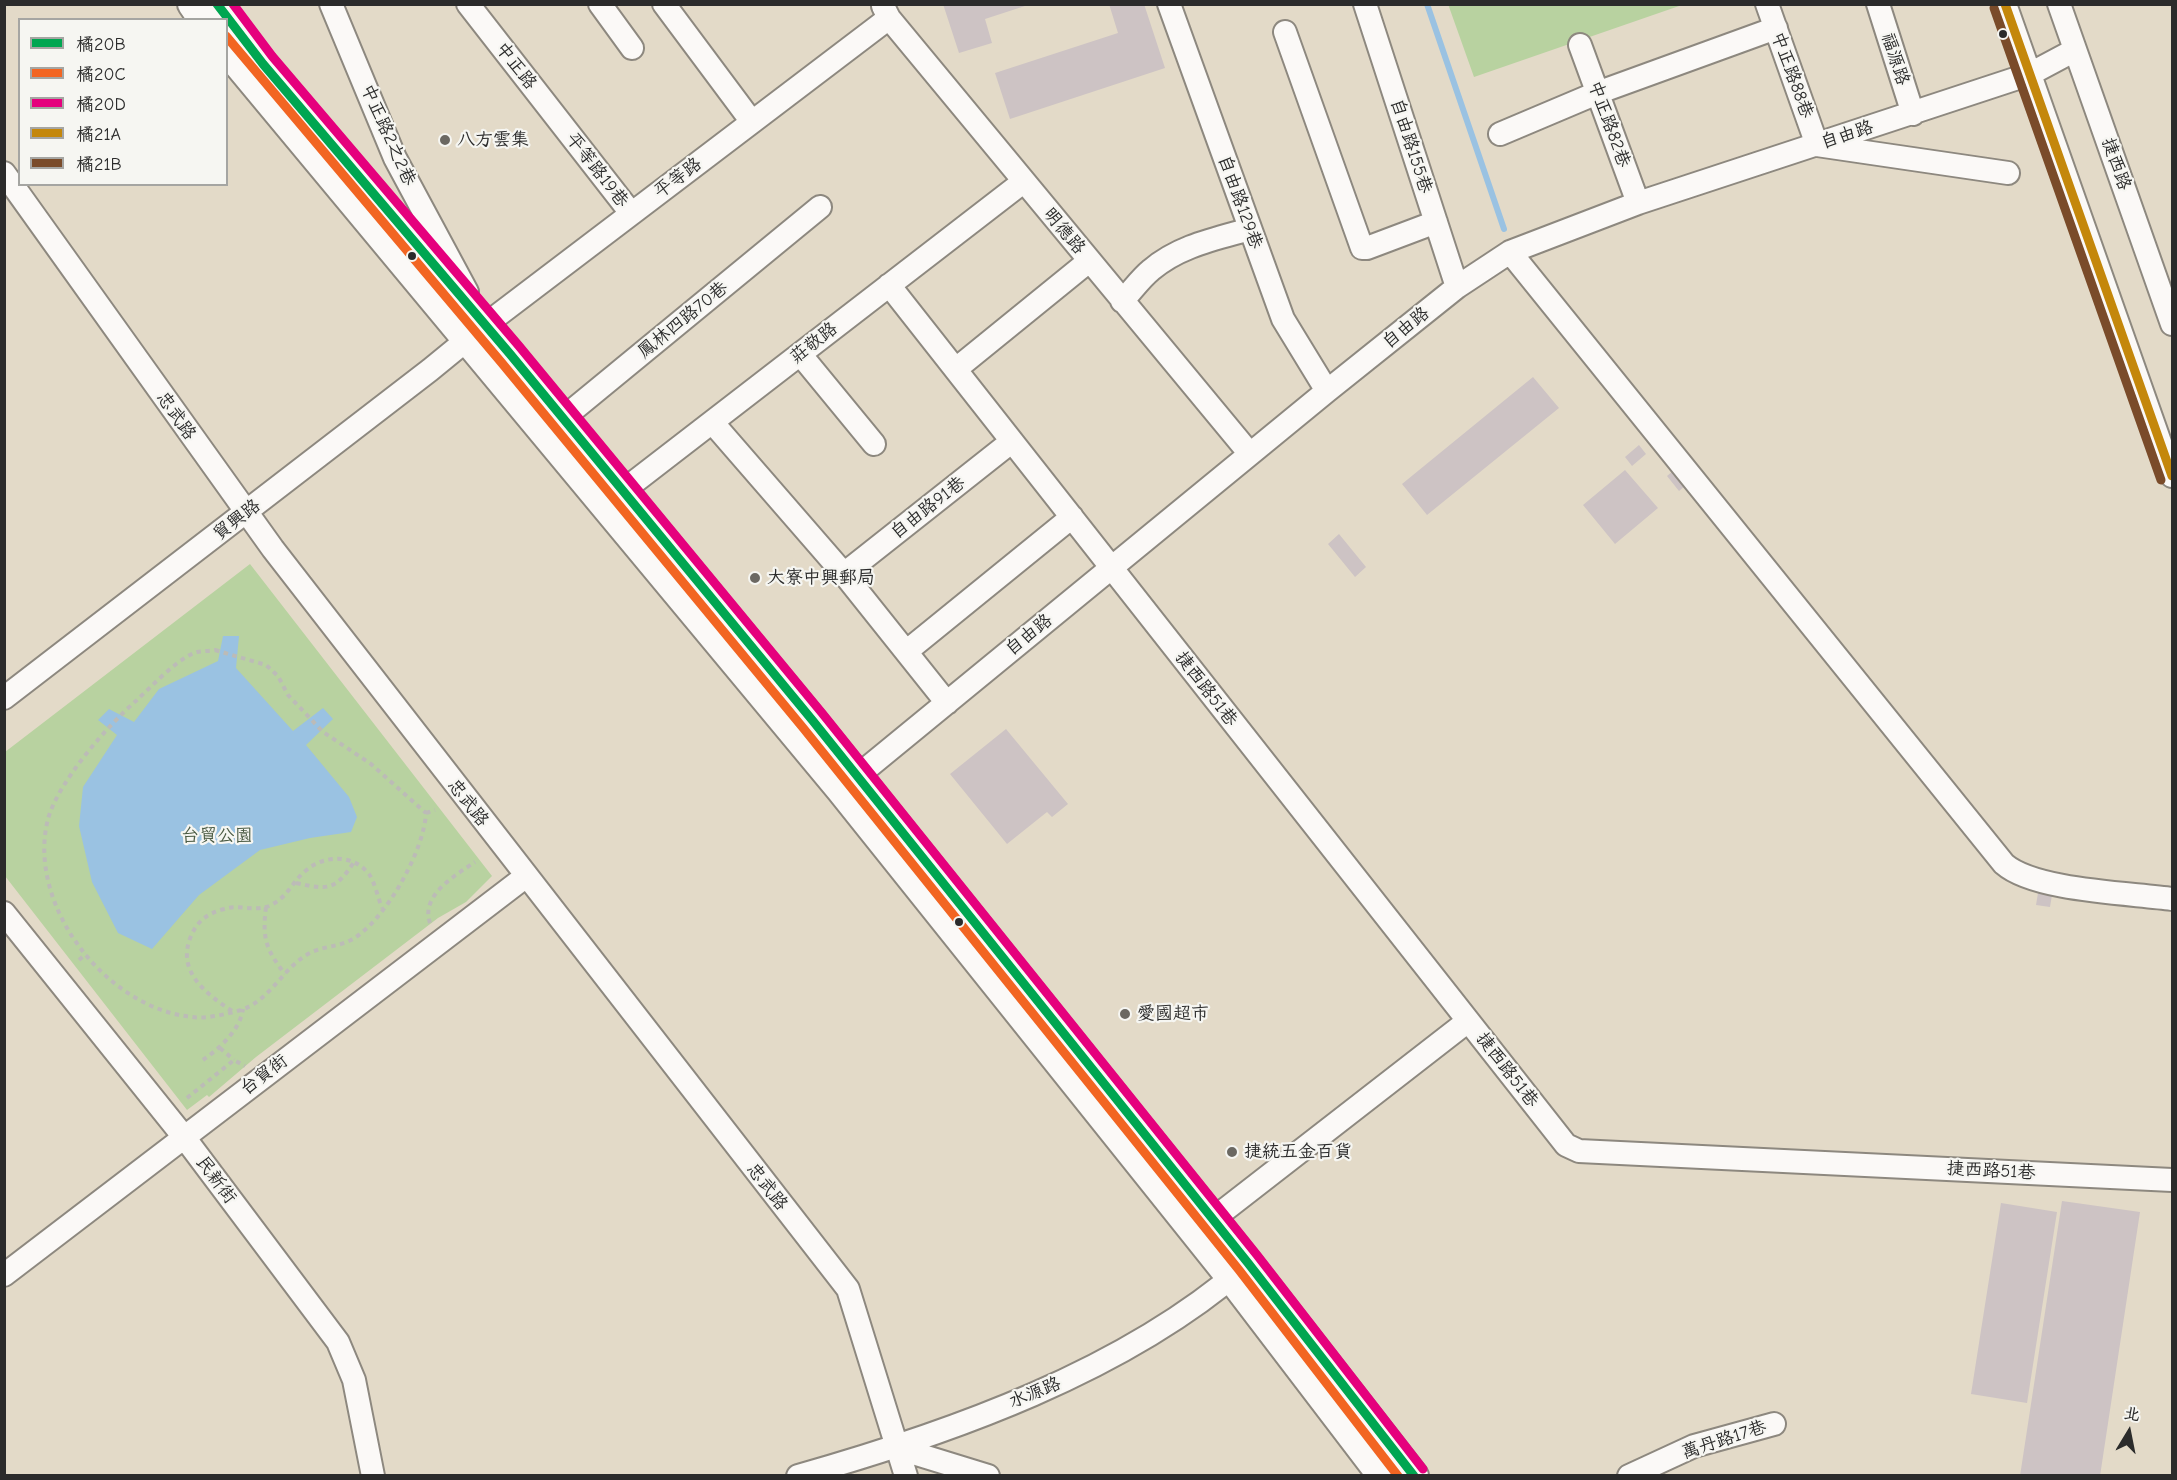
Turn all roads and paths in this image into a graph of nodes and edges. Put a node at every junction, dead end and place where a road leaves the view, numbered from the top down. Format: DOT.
graph roads {
  1 [pos="192,4"];
  2 [pos="217,4"];
  3 [pos="331,4"];
  4 [pos="468,4"];
  5 [pos="600,4"];
  6 [pos="664,4"];
  7 [pos="1169,4"];
  8 [pos="1365,4"];
  9 [pos="1767,4"];
  10 [pos="1878,4"];
  11 [pos="2005,4"];
  12 [pos="2059,4"];
  13 [pos="886,11"];
  14 [pos="202,18"];
  15 [pos="228,18"];
  16 [pos="228,18"];
  17 [pos="1776,28"];
  18 [pos="1285,32"];
  19 [pos="1580,45"];
  20 [pos="632,48"];
  21 [pos="2075,50"];
  22 [pos="228,52"];
  23 [pos="2030,74"];
  24 [pos="1597,93"];
  25 [pos="1913,114"];
  26 [pos="752,122"];
  27 [pos="564,127"];
  28 [pos="1500,134"];
  29 [pos="1817,145"];
  30 [pos="4,173"];
  31 [pos="2008,173"];
  32 [pos="1023,182"];
  33 [pos="1638,203"];
  34 [pos="820,207"];
  35 [pos="631,213"];
  36 [pos="1436,222"];
  37 [pos="1250,229"];
  38 [pos="1510,252"];
  39 [pos="1089,261"];
  40 [pos="889,285"];
  41 [pos="1457,288"];
  42 [pos="1122,301"];
  43 [pos="2172,324"];
  44 [pos="476,332"];
  45 [pos="800,354"];
  46 [pos="956,369"];
  47 [pos="1327,391"];
  48 [pos="712,422"];
  49 [pos="554,425"];
  50 [pos="1011,442"];
  51 [pos="874,444"];
  52 [pos="1250,454"];
  53 [pos="2172,476"];
  54 [pos="614,498"];
  55 [pos="246,513"];
  56 [pos="1072,517"];
  57 [pos="1112,567"];
  58 [pos="844,574"];
  59 [pos="908,651"];
  60 [pos="4,698"];
  61 [pos="947,703"];
  62 [pos="849,783"];
  63 [pos="435,810"];
  64 [pos="426,813"];
  65 [pos="354,862"];
  66 [pos="475,862"];
  67 [pos="525,877"];
  68 [pos="296,883"];
  69 [pos="2172,899"];
  70 [pos="266,907"];
  71 [pos="382,909"];
  72 [pos="4,913"];
  73 [pos="433,933"];
  74 [pos="86,954"];
  75 [pos="80,960"];
  76 [pos="285,974"];
  77 [pos="243,1009"];
  78 [pos="232,1012"];
  79 [pos="1468,1021"];
  80 [pos="220,1048"];
  81 [pos="203,1060"];
  82 [pos="234,1060"];
  83 [pos="251,1069"];
  84 [pos="187,1098"];
  85 [pos="184,1137"];
  86 [pos="2172,1180"];
  87 [pos="1213,1219"];
  88 [pos="1240,1270"];
  89 [pos="4,1275"];
  90 [pos="1774,1424"];
  91 [pos="897,1448"];
  92 [pos="1637,1474"];
  93 [pos="373,1476"];
  94 [pos="798,1476"];
  95 [pos="906,1476"];
  96 [pos="988,1476"];
  97 [pos="1382,1476"];
  98 [pos="1414,1476"];
  1 -- 14 [label="main road"];
  2 -- 16 [label="main road"];
  3 -- 44 [label="street, 中正路2之2巷"];
  4 -- 27 [label="street, 中正路"];
  5 -- 20 [label="street"];
  6 -- 26 [label="street"];
  7 -- 37 [label="street, 自由路129巷"];
  8 -- 36 [label="street, 自由路155巷"];
  9 -- 17 [label="street, 中正路88巷"];
  10 -- 25 [label="street, 福源路"];
  11 -- 23 [label="street"];
  12 -- 21 [label="street, 捷西路"];
  13 -- 26 [label="street, 平等路"];
  13 -- 32 [label="street, 明德路"];
  15 -- 44 [label="main road"];
  17 -- 24 [label="street"];
  17 -- 29 [label="street, 中正路88巷"];
  18 -- 36 [label="street"];
  19 -- 24 [label="street, 中正路82巷"];
  21 -- 23 [label="street, 自由路"];
  21 -- 43 [label="street, 捷西路"];
  22 -- 44 [label="main road"];
  23 -- 25 [label="street, 自由路"];
  23 -- 53 [label="street"];
  24 -- 28 [label="street"];
  24 -- 33 [label="street, 中正路82巷"];
  25 -- 29 [label="street, 自由路"];
  26 -- 35 [label="street, 平等路"];
  27 -- 35 [label="street, 平等路19巷"];
  29 -- 31 [label="street"];
  29 -- 33 [label="street, 自由路"];
  30 -- 55 [label="street, 忠武路"];
  32 -- 39 [label="street, 明德路"];
  32 -- 40 [label="street, 莊敬路"];
  33 -- 38 [label="street, 自由路"];
  34 -- 49 [label="street, 鳳林四路70巷"];
  35 -- 44 [label="street, 平等路"];
  36 -- 41 [label="street, 自由路155巷"];
  37 -- 42 [label="street"];
  37 -- 47 [label="street, 自由路129巷"];
  38 -- 41 [label="street, 自由路"];
  38 -- 69 [label="street"];
  39 -- 42 [label="street, 明德路"];
  39 -- 46 [label="street"];
  40 -- 45 [label="street, 莊敬路"];
  40 -- 46 [label="street"];
  41 -- 47 [label="street, 自由路"];
  42 -- 52 [label="street, 明德路"];
  44 -- 49 [label="main road"];
  44 -- 55 [label="street, 貿興路"];
  45 -- 48 [label="street, 莊敬路"];
  45 -- 51 [label="street"];
  46 -- 50 [label="street"];
  47 -- 52 [label="street, 自由路"];
  48 -- 54 [label="street, 莊敬路"];
  48 -- 58 [label="street"];
  49 -- 54 [label="main road"];
  50 -- 56 [label="street"];
  50 -- 58 [label="street, 自由路91巷"];
  52 -- 57 [label="street, 自由路"];
  54 -- 62 [label="main road"];
  55 -- 60 [label="street, 貿興路"];
  55 -- 67 [label="street, 忠武路"];
  56 -- 57 [label="street, 捷西路51巷"];
  56 -- 59 [label="street"];
  57 -- 61 [label="street, 自由路"];
  57 -- 79 [label="street, 捷西路51巷"];
  58 -- 59 [label="street"];
  59 -- 61 [label="street"];
  61 -- 62 [label="street, 自由路"];
  62 -- 87 [label="main road"];
  62 -- 88 [label="main road"];
  63 -- 64 [label="path"];
  64 -- 71 [label="path"];
  64 -- 74 [label="path"];
  65 -- 68 [label="path"];
  65 -- 68 [label="path"];
  65 -- 71 [label="path"];
  66 -- 73 [label="path"];
  67 -- 85 [label="street, 台貿街"];
  67 -- 91 [label="street, 忠武路"];
  68 -- 70 [label="path"];
  70 -- 76 [label="path"];
  70 -- 78 [label="path"];
  71 -- 76 [label="path"];
  72 -- 85 [label="street, 民新街"];
  74 -- 75 [label="path"];
  74 -- 78 [label="path"];
  76 -- 77 [label="path"];
  77 -- 78 [label="path"];
  77 -- 80 [label="path"];
  79 -- 86 [label="street, 捷西路51巷"];
  79 -- 87 [label="street"];
  80 -- 81 [label="path"];
  80 -- 82 [label="path"];
  82 -- 83 [label="path"];
  82 -- 84 [label="path"];
  85 -- 89 [label="street, 台貿街"];
  85 -- 93 [label="street, 民新街"];
  87 -- 88 [label="main road"];
  88 -- 91 [label="street, 水源路"];
  88 -- 97 [label="main road"];
  88 -- 98 [label="main road"];
  90 -- 92 [label="street, 萬丹路17巷"];
  91 -- 94 [label="street, 水源路"];
  91 -- 95 [label="street, 忠武路"];
  91 -- 96 [label="street"];
}
